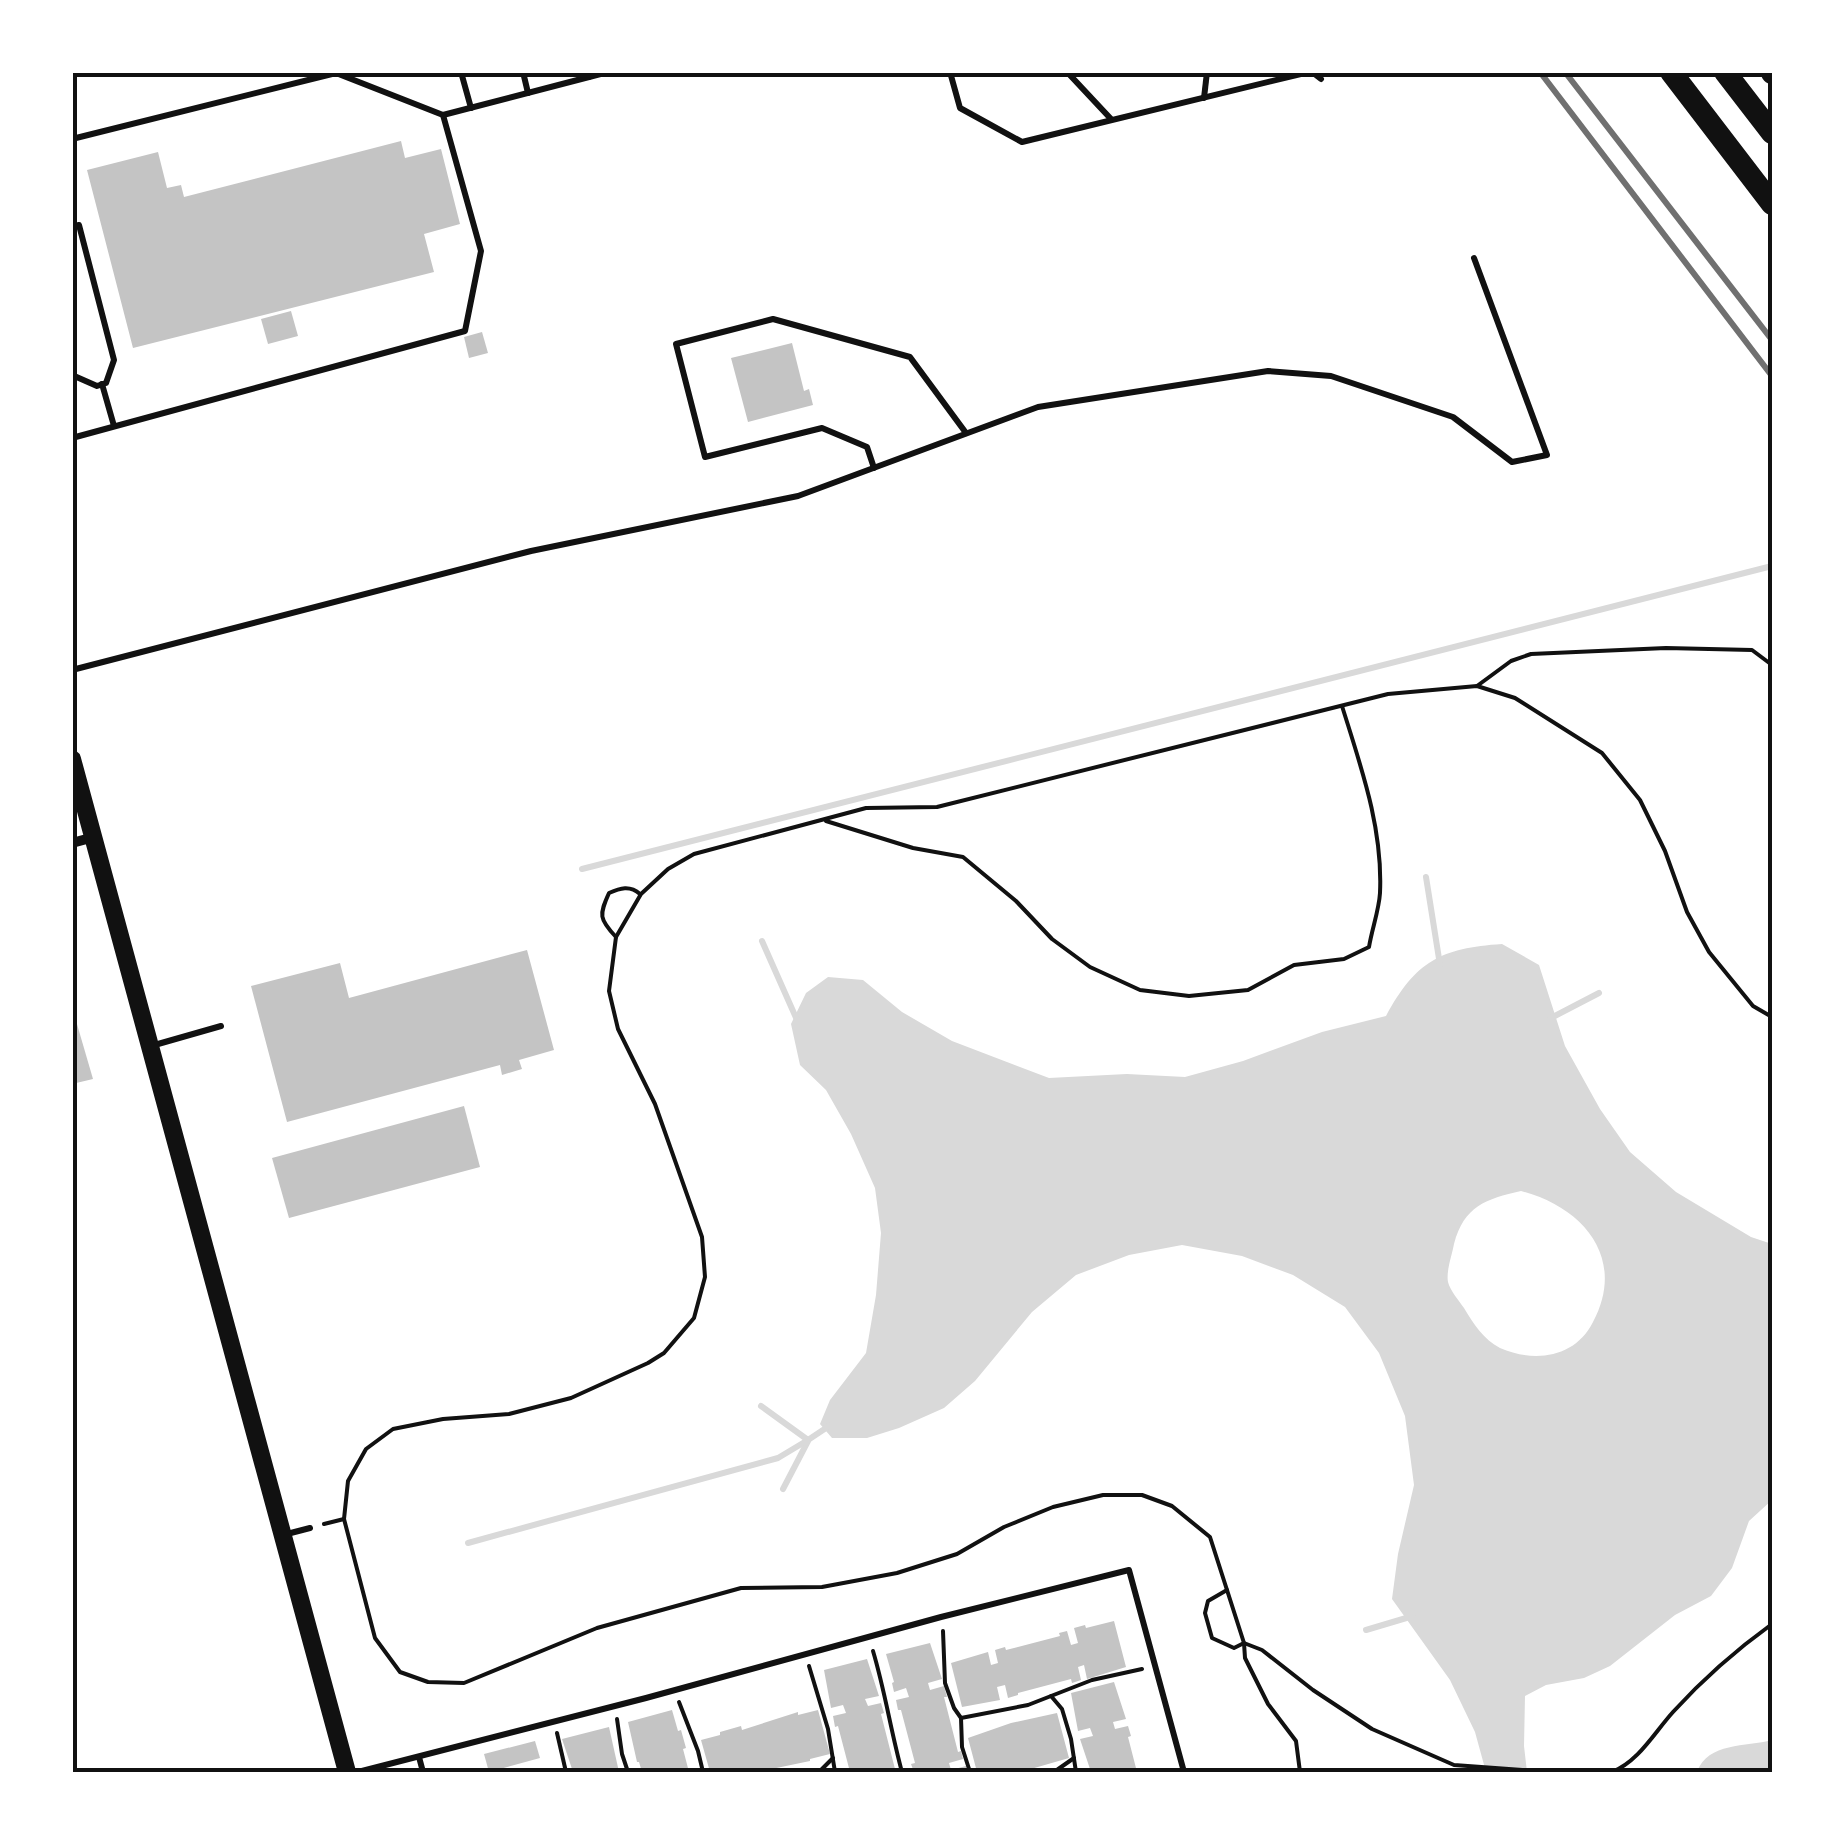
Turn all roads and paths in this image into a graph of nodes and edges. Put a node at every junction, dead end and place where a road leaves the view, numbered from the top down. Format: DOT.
graph roads {
  1 [pos="461,72"];
  2 [pos="522,72"];
  3 [pos="608,72"];
  4 [pos="950,72"];
  5 [pos="1207,72"];
  6 [pos="1310,72"];
  7 [pos="1671,72"];
  8 [pos="1725,72"];
  9 [pos="1068,73"];
  10 [pos="589,75"];
  11 [pos="1322,79"];
  12 [pos="528,93"];
  13 [pos="1204,98"];
  14 [pos="471,108"];
  15 [pos="442,116"];
  16 [pos="1112,120"];
  17 [pos="1772,133"];
  18 [pos="72,139"];
  19 [pos="1772,204"];
  20 [pos="72,227"];
  21 [pos="1474,258"];
  22 [pos="72,375"];
  23 [pos="102,384"];
  24 [pos="114,426"];
  25 [pos="966,433"];
  26 [pos="72,438"];
  27 [pos="874,468"];
  28 [pos="1772,665"];
  29 [pos="72,670"];
  30 [pos="1477,686"];
  31 [pos="1342,705"];
  32 [pos="72,760"];
  33 [pos="822,820"];
  34 [pos="94,838"];
  35 [pos="72,844"];
  36 [pos="641,894"];
  37 [pos="616,937"];
  38 [pos="1772,1017"];
  39 [pos="221,1026"];
  40 [pos="150,1046"];
  41 [pos="344,1520"];
  42 [pos="310,1528"];
  43 [pos="282,1536"];
  44 [pos="1228,1589"];
  45 [pos="941,1617"];
  46 [pos="1772,1624"];
  47 [pos="868,1636"];
  48 [pos="1244,1643"];
  49 [pos="805,1654"];
  50 [pos="1156,1666"];
  51 [pos="676,1690"];
  52 [pos="1051,1696"];
  53 [pos="614,1706"];
  54 [pos="961,1718"];
  55 [pos="554,1721"];
  56 [pos="419,1757"];
  57 [pos="833,1758"];
  58 [pos="1074,1758"];
  59 [pos="1454,1765"];
  60 [pos="347,1772"];
  61 [pos="358,1772"];
  62 [pos="422,1772"];
  63 [pos="566,1772"];
  64 [pos="628,1772"];
  65 [pos="703,1772"];
  66 [pos="819,1772"];
  67 [pos="835,1772"];
  68 [pos="902,1772"];
  69 [pos="970,1772"];
  70 [pos="1054,1772"];
  71 [pos="1076,1772"];
  72 [pos="1184,1772"];
  73 [pos="1300,1772"];
  74 [pos="1453,1772"];
  75 [pos="1548,1772"];
  76 [pos="1612,1772"];
  1 -- 14 [label="lane"];
  2 -- 12 [label="lane"];
  3 -- 10 [label="lane"];
  4 -- 16 [label="lane"];
  5 -- 13 [label="lane"];
  6 -- 11 [label="lane"];
  6 -- 13 [label="lane"];
  7 -- 19 [label="highway"];
  8 -- 17 [label="highway"];
  9 -- 16 [label="lane"];
  10 -- 12 [label="lane"];
  12 -- 14 [label="lane"];
  13 -- 16 [label="lane"];
  14 -- 15 [label="lane"];
  15 -- 18 [label="lane"];
  15 -- 24 [label="lane"];
  20 -- 23 [label="lane"];
  21 -- 25 [label="lane"];
  22 -- 23 [label="lane"];
  23 -- 24 [label="lane"];
  24 -- 26 [label="lane"];
  25 -- 27 [label="lane"];
  25 -- 27 [label="lane"];
  27 -- 29 [label="lane"];
  28 -- 30 [label="path"];
  30 -- 31 [label="path"];
  30 -- 38 [label="path"];
  31 -- 33 [label="path"];
  31 -- 33 [label="path"];
  32 -- 34 [label="street"];
  33 -- 36 [label="path"];
  34 -- 35 [label="street"];
  34 -- 40 [label="street"];
  36 -- 37 [label="path"];
  36 -- 37 [label="path"];
  37 -- 41 [label="path"];
  39 -- 40 [label="lane"];
  40 -- 43 [label="street"];
  41 -- 42 [label="path"];
  41 -- 44 [label="path"];
  42 -- 43 [label="lane"];
  43 -- 60 [label="street"];
  44 -- 48 [label="path"];
  44 -- 48 [label="path"];
  45 -- 47 [label="lane"];
  45 -- 50 [label="lane"];
  45 -- 54 [label="path"];
  46 -- 76 [label="path"];
  47 -- 49 [label="lane"];
  47 -- 68 [label="path"];
  48 -- 59 [label="path"];
  48 -- 73 [label="path"];
  49 -- 51 [label="lane"];
  49 -- 57 [label="path"];
  50 -- 52 [label="path"];
  50 -- 72 [label="lane"];
  51 -- 53 [label="lane"];
  51 -- 65 [label="path"];
  52 -- 54 [label="path"];
  52 -- 58 [label="path"];
  53 -- 55 [label="lane"];
  53 -- 64 [label="path"];
  54 -- 69 [label="path"];
  55 -- 56 [label="lane"];
  55 -- 63 [label="path"];
  56 -- 61 [label="lane"];
  56 -- 62 [label="lane"];
  57 -- 66 [label="path"];
  57 -- 67 [label="path"];
  58 -- 70 [label="path"];
  58 -- 71 [label="path"];
  59 -- 74 [label="path"];
  59 -- 75 [label="path"];
}
